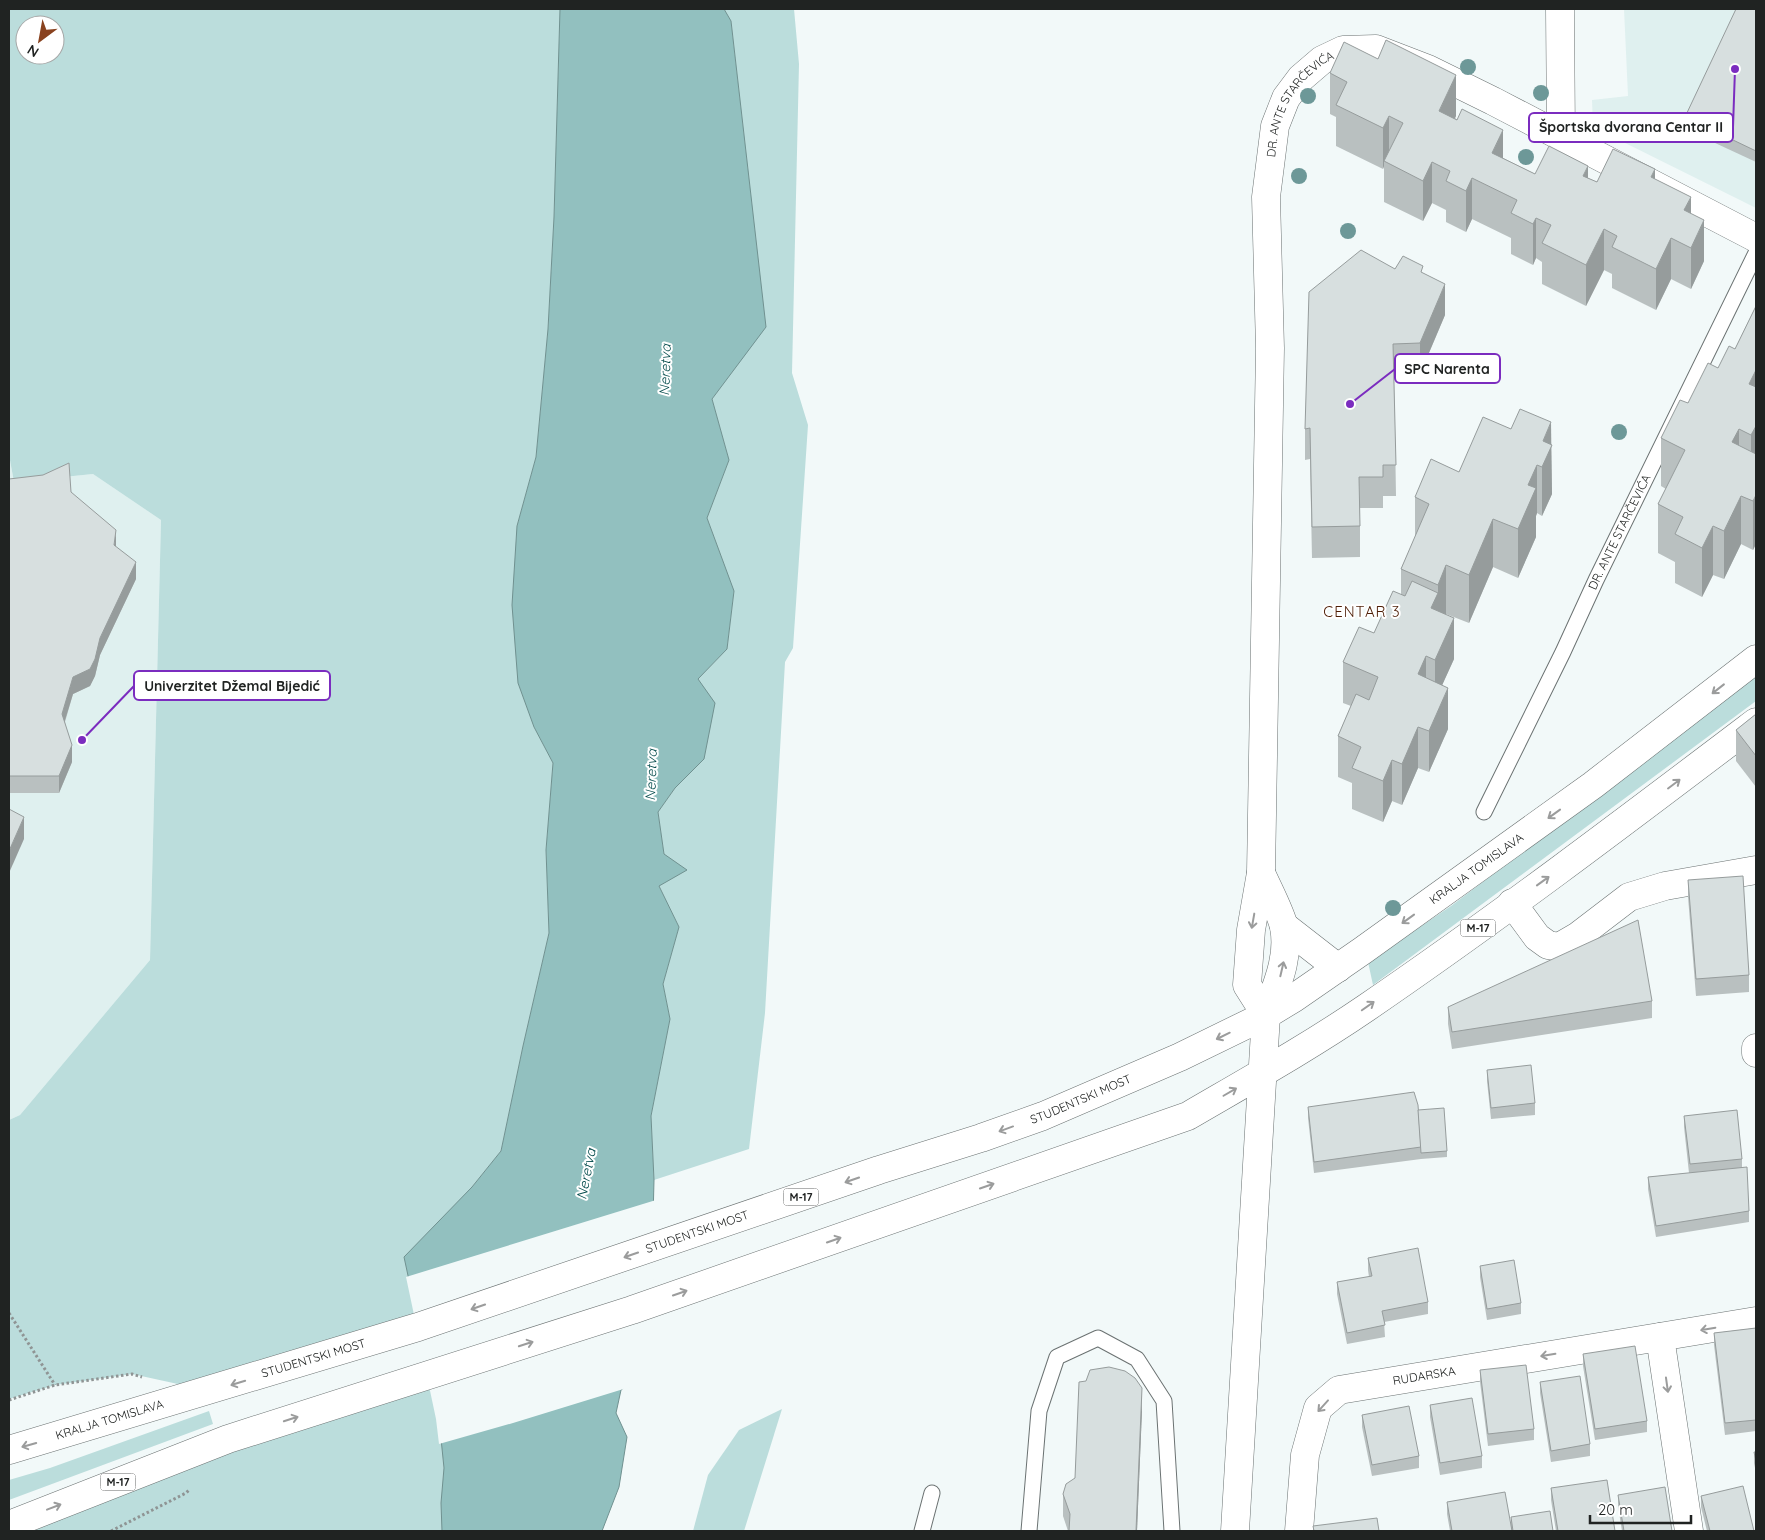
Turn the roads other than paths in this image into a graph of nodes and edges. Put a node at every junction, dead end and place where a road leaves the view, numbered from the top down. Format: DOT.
graph roads {
  1 [pos="1560,9"];
  2 [pos="1561,137"];
  3 [pos="1756,238"];
  4 [pos="1756,253"];
  5 [pos="1756,659"];
  6 [pos="1756,722"];
  7 [pos="1484,812"];
  8 [pos="1756,870"];
  9 [pos="1261,873"];
  10 [pos="1512,903"];
  11 [pos="1284,926"];
  12 [pos="1338,968"];
  13 [pos="1266,1015"];
  14 [pos="1756,1048"];
  15 [pos="1756,1054"];
  16 [pos="1180,1057"];
  17 [pos="1262,1073"];
  18 [pos="1756,1321"];
  19 [pos="1660,1337"];
  20 [pos="210,1391"];
  21 [pos="9,1450"];
  22 [pos="932,1493"];
  23 [pos="9,1525"];
  24 [pos="922,1531"];
  25 [pos="1029,1531"];
  26 [pos="1172,1531"];
  27 [pos="1235,1531"];
  28 [pos="1299,1531"];
  29 [pos="1688,1531"];
  1 -- 2 [label="main road"];
  2 -- 3 [label="main road, DR. ANTE STARČEVIĆA"];
  2 -- 9 [label="main road, DR. ANTE STARČEVIĆA"];
  4 -- 7 [label="lane, DR. ANTE STARČEVIĆA"];
  5 -- 12 [label="main road, KRALJA TOMISLAVA / M-17, one-way"];
  10 -- 6 [label="main road, M-17, one-way"];
  8 -- 10 [label="main road"];
  9 -- 11 [label="main road"];
  9 -- 13 [label="main road, DR. ANTE STARČEVIĆA, one-way"];
  17 -- 10 [label="main road, M-17, one-way"];
  11 -- 12 [label="main road"];
  13 -- 11 [label="main road, one-way"];
  12 -- 13 [label="main road, KRALJA TOMISLAVA / M-17"];
  13 -- 16 [label="main road, KRALJA TOMISLAVA / M-17, one-way"];
  13 -- 17 [label="main road"];
  14 -- 15 [label="main road"];
  16 -- 20 [label="main road, STUDENTSKI MOST / M-17, one-way"];
  23 -- 17 [label="main road, M-17, one-way"];
  17 -- 27 [label="main road"];
  18 -- 19 [label="main road, RUDARSKA, one-way"];
  19 -- 28 [label="main road, RUDARSKA, one-way"];
  19 -- 29 [label="main road, one-way"];
  20 -- 21 [label="main road, KRALJA TOMISLAVA / M-17, one-way"];
  22 -- 24 [label="lane"];
  25 -- 26 [label="lane"];
}
